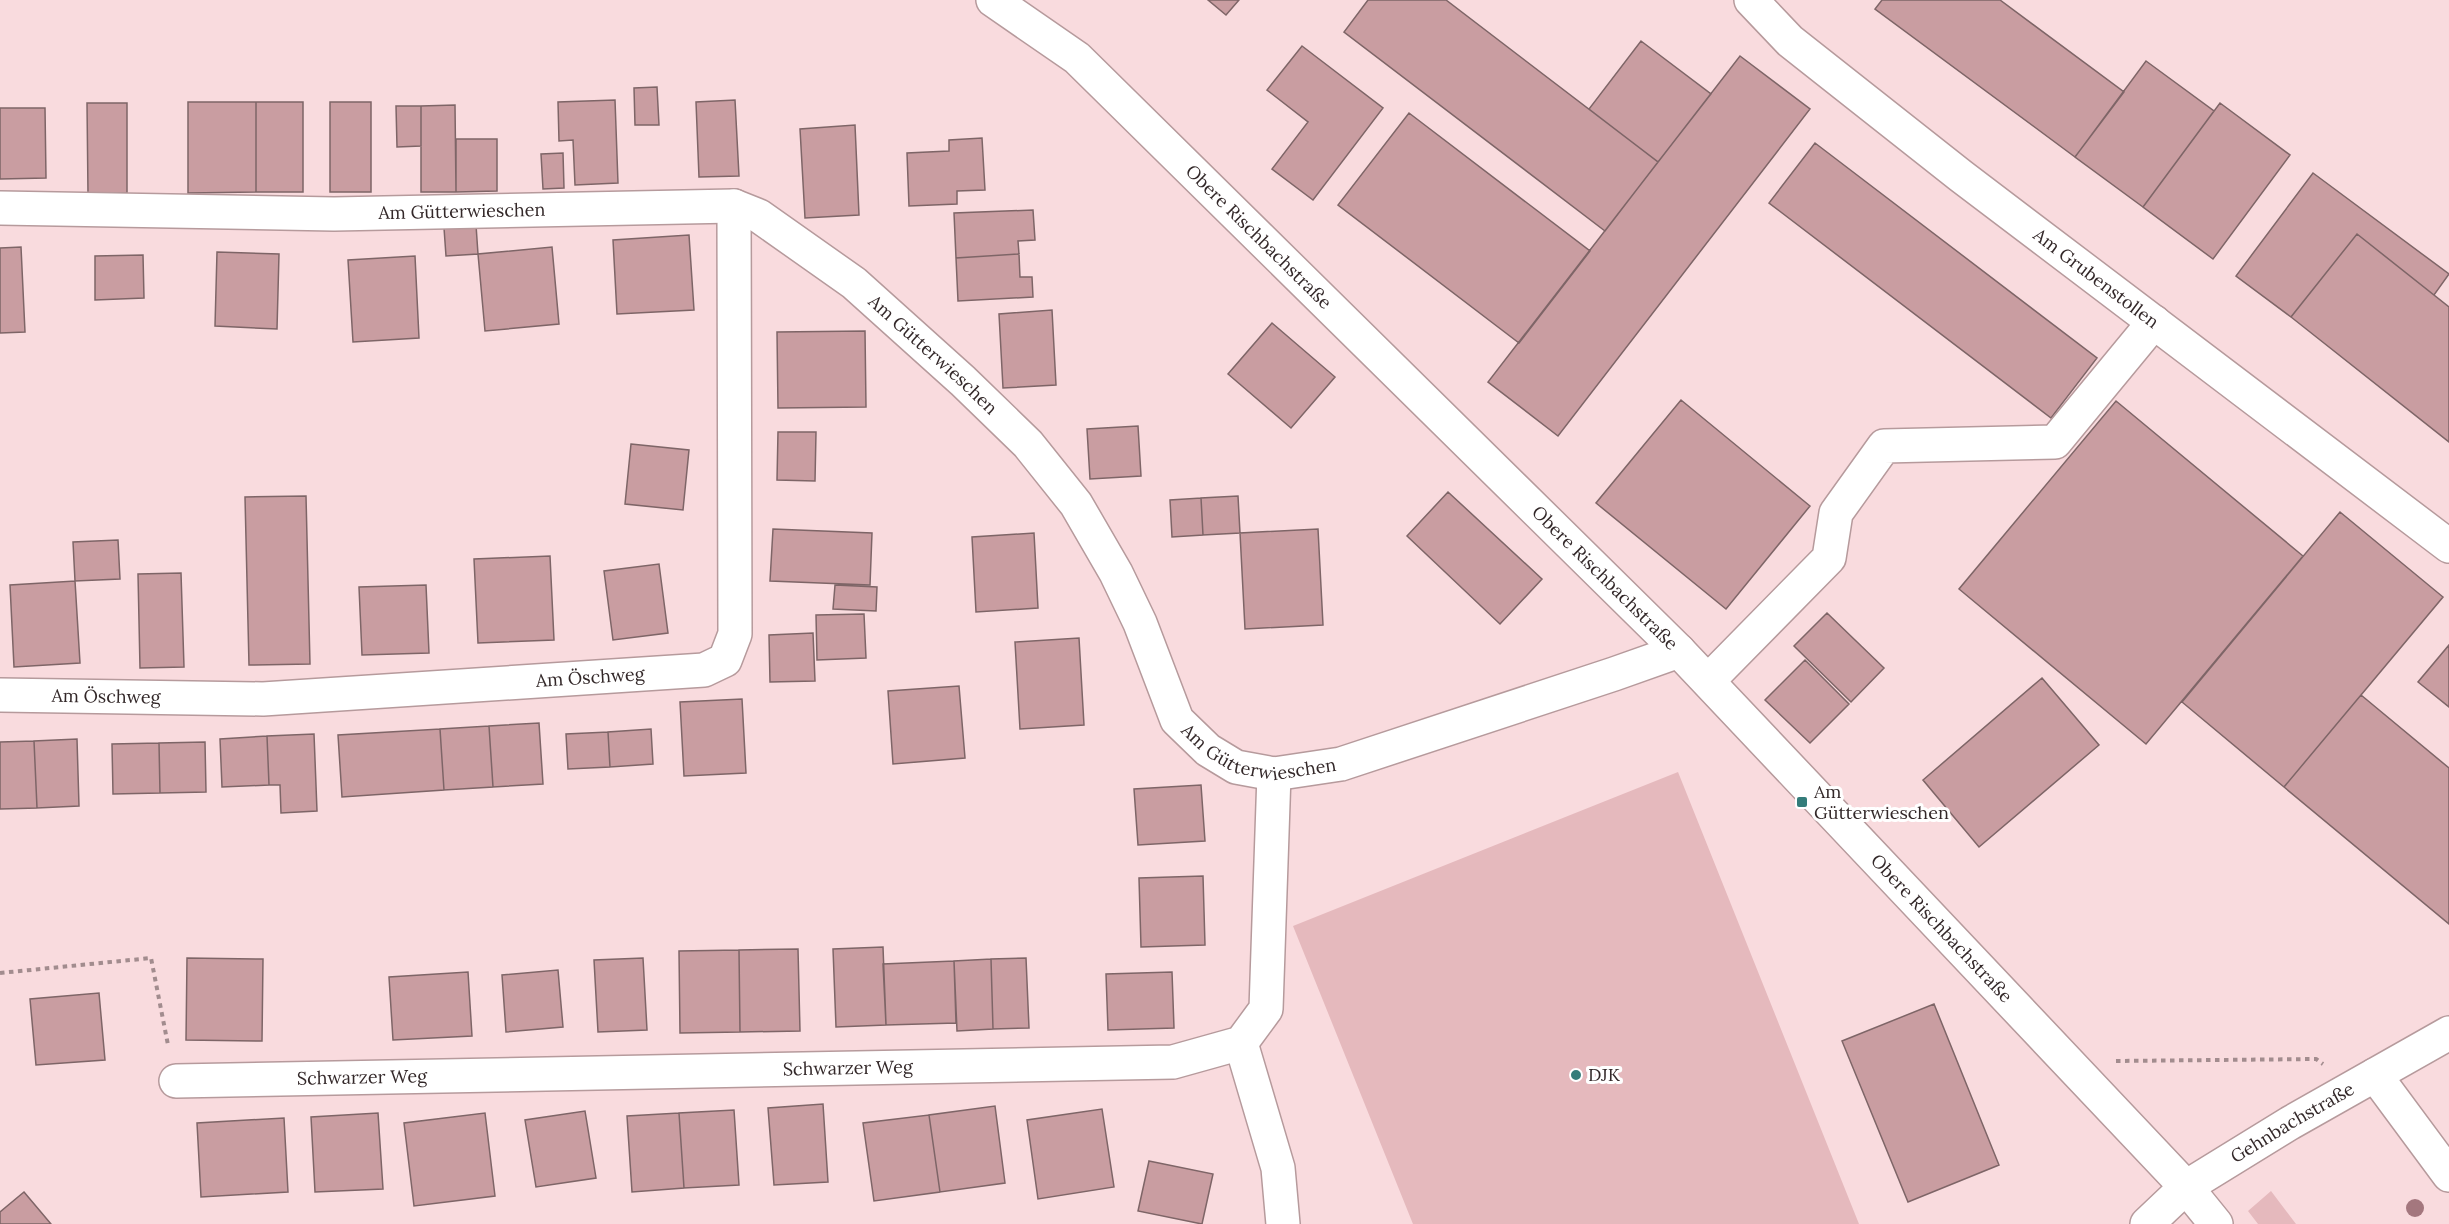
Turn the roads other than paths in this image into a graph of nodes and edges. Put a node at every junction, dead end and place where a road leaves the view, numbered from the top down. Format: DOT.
graph roads {
  1 [pos="993,0"];
  2 [pos="1751,0"];
  3 [pos="734,206"];
  4 [pos="0,208"];
  5 [pos="2154,322"];
  6 [pos="2449,546"];
  7 [pos="1679,651"];
  8 [pos="1708,681"];
  9 [pos="0,695"];
  10 [pos="1274,774"];
  11 [pos="2449,1033"];
  12 [pos="1241,1043"];
  13 [pos="176,1081"];
  14 [pos="2364,1081"];
  15 [pos="2449,1175"];
  16 [pos="2187,1187"];
  17 [pos="1283,1224"];
  18 [pos="2147,1224"];
  19 [pos="2216,1224"];
  1 -- 7 [label="street, Obere Rischbachstraße"];
  2 -- 5 [label="street, Am Grubenstollen"];
  3 -- 4 [label="street, Am Gütterwieschen"];
  3 -- 9 [label="street, Am Öschweg"];
  3 -- 10 [label="street, Am Gütterwieschen"];
  5 -- 6 [label="street, Am Grubenstollen"];
  5 -- 8 [label="street"];
  7 -- 8 [label="street, Obere Rischbachstraße"];
  7 -- 10 [label="street, Am Gütterwieschen"];
  8 -- 16 [label="street, Obere Rischbachstraße"];
  10 -- 12 [label="street"];
  11 -- 14 [label="street, Gehnbachstraße"];
  12 -- 13 [label="street, Schwarzer Weg"];
  12 -- 17 [label="street"];
  14 -- 15 [label="street"];
  14 -- 16 [label="street, Gehnbachstraße"];
  16 -- 18 [label="street, Gehnbachstraße"];
  16 -- 19 [label="street, Obere Rischbachstraße"];
}
